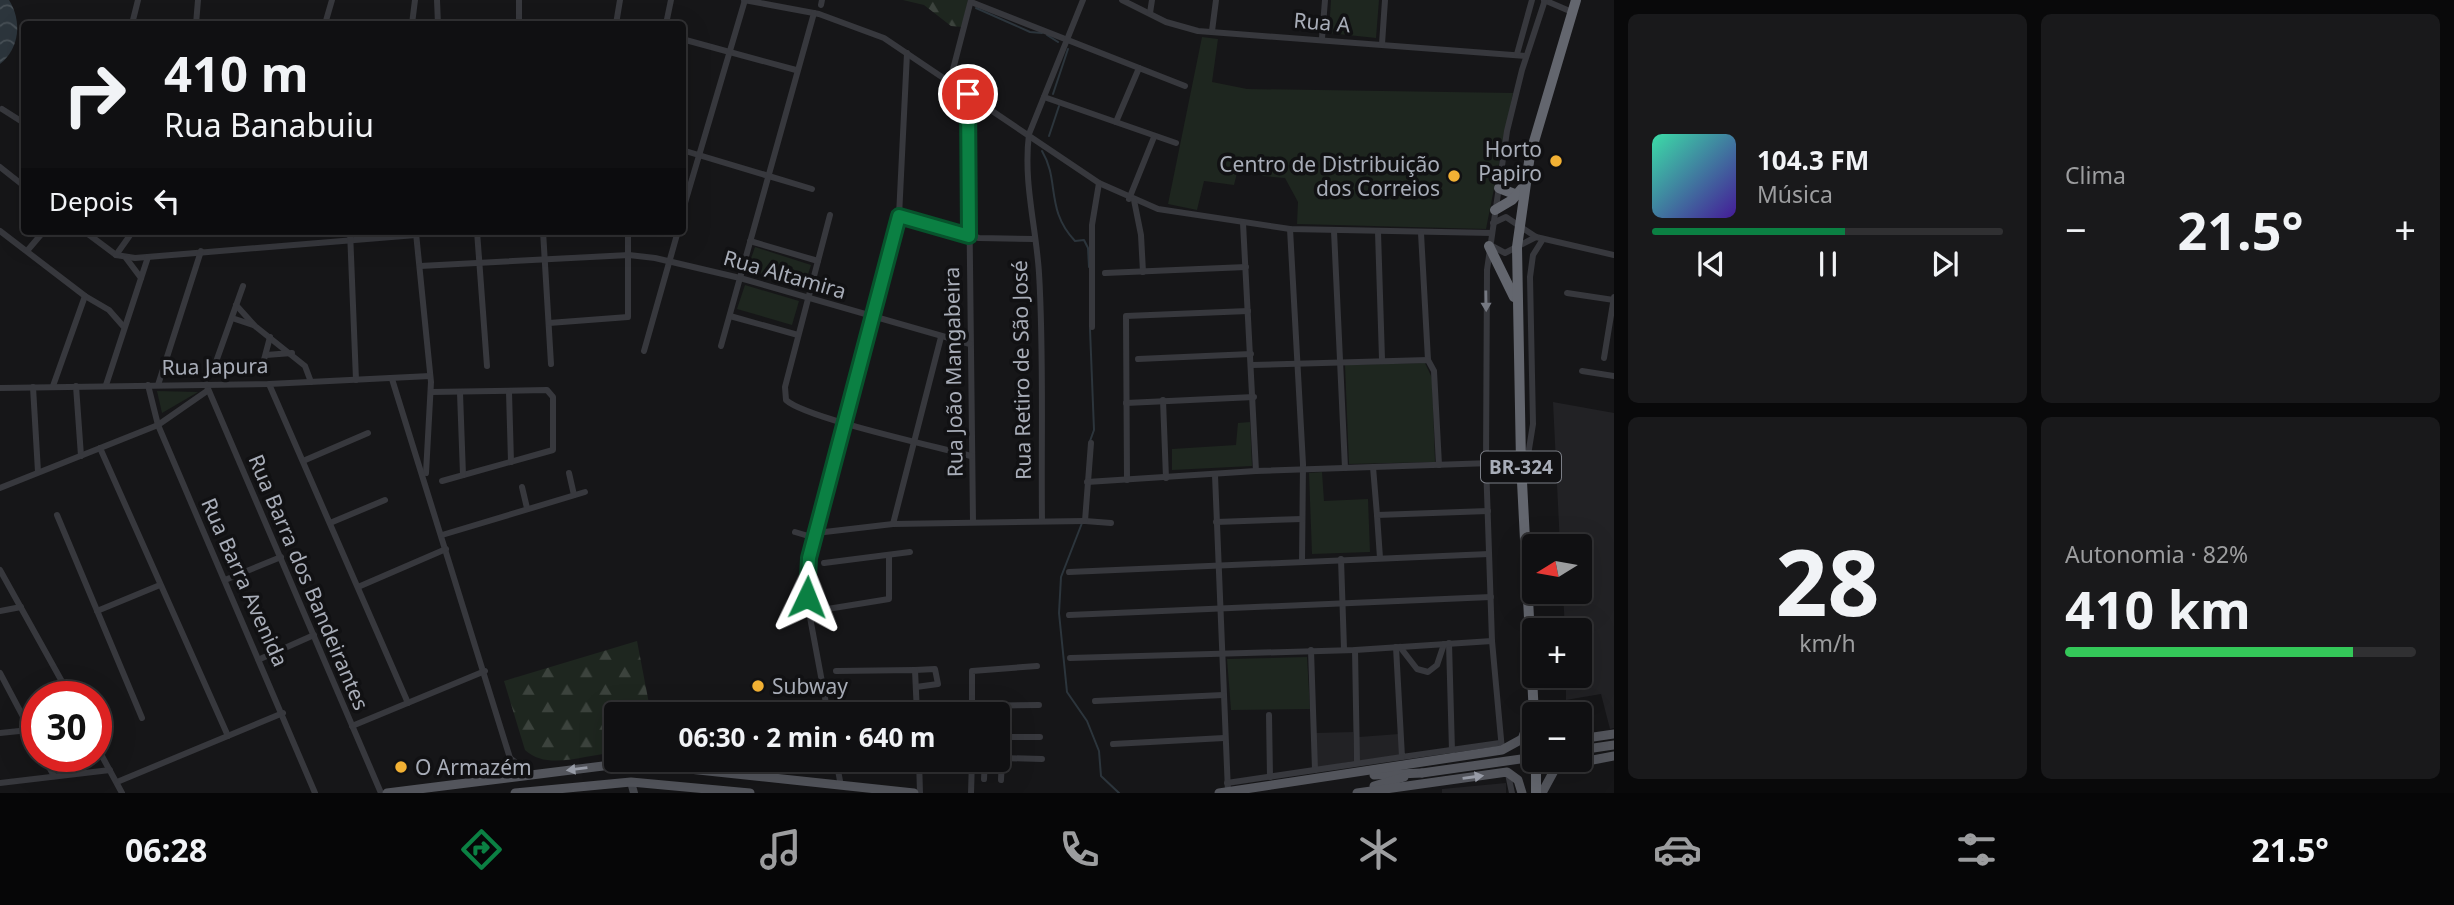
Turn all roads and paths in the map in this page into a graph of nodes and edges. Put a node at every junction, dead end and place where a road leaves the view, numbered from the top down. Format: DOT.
graph roads {
  1 [pos="138,0"];
  2 [pos="198,0"];
  3 [pos="332,0"];
  4 [pos="415,0"];
  5 [pos="438,0"];
  6 [pos="519,0"];
  7 [pos="620,0"];
  8 [pos="671,0"];
  9 [pos="744,0"];
  10 [pos="1083,0"];
  11 [pos="1122,0"];
  12 [pos="1152,0"];
  13 [pos="1216,0"];
  14 [pos="1325,0"];
  15 [pos="1384,0"];
  16 [pos="1532,0"];
  17 [pos="1545,0"];
  18 [pos="1576,0"];
  19 [pos="971,1"];
  20 [pos="1572,12"];
  21 [pos="814,13"];
  22 [pos="1150,13"];
  23 [pos="133,21"];
  24 [pos="197,21"];
  25 [pos="326,21"];
  26 [pos="412,21"];
  27 [pos="438,21"];
  28 [pos="519,21"];
  29 [pos="617,21"];
  30 [pos="667,21"];
  31 [pos="1212,31"];
  32 [pos="1322,38"];
  33 [pos="1065,39"];
  34 [pos="686,40"];
  35 [pos="1382,44"];
  36 [pos="730,51"];
  37 [pos="907,52"];
  38 [pos="1517,54"];
  39 [pos="1526,56"];
  40 [pos="1139,68"];
  41 [pos="796,70"];
  42 [pos="950,81"];
  43 [pos="1185,86"];
  44 [pos="968,94"];
  45 [pos="1044,97"];
  46 [pos="2,109"];
  47 [pos="21,121"];
  48 [pos="1116,122"];
  49 [pos="1029,134"];
  50 [pos="1154,137"];
  51 [pos="1176,143"];
  52 [pos="686,151"];
  53 [pos="698,155"];
  54 [pos="0,167"];
  55 [pos="768,175"];
  56 [pos="1099,183"];
  57 [pos="21,184"];
  58 [pos="1499,188"];
  59 [pos="812,189"];
  60 [pos="1521,191"];
  61 [pos="686,198"];
  62 [pos="1132,200"];
  63 [pos="1495,211"];
  64 [pos="830,215"];
  65 [pos="899,216"];
  66 [pos="1243,223"];
  67 [pos="1493,223"];
  68 [pos="1519,226"];
  69 [pos="1290,229"];
  70 [pos="1334,231"];
  71 [pos="1378,232"];
  72 [pos="1421,233"];
  73 [pos="1492,233"];
  74 [pos="1,234"];
  75 [pos="41,235"];
  76 [pos="89,235"];
  77 [pos="130,235"];
  78 [pos="350,235"];
  79 [pos="400,235"];
  80 [pos="416,235"];
  81 [pos="478,235"];
  82 [pos="543,235"];
  83 [pos="628,235"];
  84 [pos="677,235"];
  85 [pos="969,236"];
  86 [pos="1540,238"];
  87 [pos="1034,239"];
  88 [pos="351,241"];
  89 [pos="750,241"];
  90 [pos="1490,244"];
  91 [pos="1517,247"];
  92 [pos="27,251"];
  93 [pos="201,251"];
  94 [pos="116,255"];
  95 [pos="629,255"];
  96 [pos="1614,255"];
  97 [pos="148,257"];
  98 [pos="126,258"];
  99 [pos="545,259"];
  100 [pos="670,261"];
  101 [pos="818,261"];
  102 [pos="481,262"];
  103 [pos="420,266"];
  104 [pos="1246,267"];
  105 [pos="1143,272"];
  106 [pos="1105,273"];
  107 [pos="141,278"];
  108 [pos="740,278"];
  109 [pos="243,286"];
  110 [pos="1567,293"];
  111 [pos="85,296"];
  112 [pos="808,299"];
  113 [pos="1614,299"];
  114 [pos="1516,302"];
  115 [pos="236,305"];
  116 [pos="1248,311"];
  117 [pos="730,316"];
  118 [pos="232,318"];
  119 [pos="1612,318"];
  120 [pos="874,319"];
  121 [pos="549,323"];
  122 [pos="123,326"];
  123 [pos="255,326"];
  124 [pos="1092,327"];
  125 [pos="799,335"];
  126 [pos="271,337"];
  127 [pos="941,337"];
  128 [pos="970,344"];
  129 [pos="721,346"];
  130 [pos="644,351"];
  131 [pos="292,353"];
  132 [pos="1251,354"];
  133 [pos="266,355"];
  134 [pos="1604,358"];
  135 [pos="1138,359"];
  136 [pos="1382,359"];
  137 [pos="1428,360"];
  138 [pos="1341,362"];
  139 [pos="551,363"];
  140 [pos="1297,364"];
  141 [pos="1252,365"];
  142 [pos="487,366"];
  143 [pos="261,371"];
  144 [pos="1582,371"];
  145 [pos="212,373"];
  146 [pos="430,376"];
  147 [pos="1614,376"];
  148 [pos="392,379"];
  149 [pos="356,380"];
  150 [pos="311,382"];
  151 [pos="158,384"];
  152 [pos="269,384"];
  153 [pos="106,385"];
  154 [pos="148,385"];
  155 [pos="53,386"];
  156 [pos="76,386"];
  157 [pos="33,387"];
  158 [pos="207,387"];
  159 [pos="0,388"];
  160 [pos="431,392"];
  161 [pos="460,393"];
  162 [pos="509,393"];
  163 [pos="1254,397"];
  164 [pos="1163,400"];
  165 [pos="1126,402"];
  166 [pos="846,422"];
  167 [pos="158,425"];
  168 [pos="368,433"];
  169 [pos="916,441"];
  170 [pos="1091,443"];
  171 [pos="100,447"];
  172 [pos="81,456"];
  173 [pos="971,456"];
  174 [pos="303,461"];
  175 [pos="511,462"];
  176 [pos="1521,462"];
  177 [pos="1486,463"];
  178 [pos="1439,465"];
  179 [pos="1373,467"];
  180 [pos="1345,468"];
  181 [pos="1256,471"];
  182 [pos="1302,471"];
  183 [pos="37,472"];
  184 [pos="569,473"];
  185 [pos="463,475"];
  186 [pos="1215,475"];
  187 [pos="425,478"];
  188 [pos="1166,478"];
  189 [pos="1127,480"];
  190 [pos="442,481"];
  191 [pos="1087,482"];
  192 [pos="1522,482"];
  193 [pos="522,487"];
  194 [pos="0,488"];
  195 [pos="586,492"];
  196 [pos="574,495"];
  197 [pos="385,500"];
  198 [pos="527,508"];
  199 [pos="1488,511"];
  200 [pos="57,515"];
  201 [pos="1377,515"];
  202 [pos="1302,519"];
  203 [pos="1042,521"];
  204 [pos="1081,521"];
  205 [pos="972,522"];
  206 [pos="1216,522"];
  207 [pos="330,523"];
  208 [pos="1111,523"];
  209 [pos="894,524"];
  210 [pos="795,532"];
  211 [pos="442,535"];
  212 [pos="815,535"];
  213 [pos="446,550"];
  214 [pos="910,552"];
  215 [pos="1489,554"];
  216 [pos="889,555"];
  217 [pos="281,557"];
  218 [pos="1380,558"];
  219 [pos="1340,559"];
  220 [pos="1302,562"];
  221 [pos="824,563"];
  222 [pos="1217,565"];
  223 [pos="0,570"];
  224 [pos="1069,572"];
  225 [pos="225,580"];
  226 [pos="806,581"];
  227 [pos="160,585"];
  228 [pos="798,585"];
  229 [pos="358,587"];
  230 [pos="1491,597"];
  231 [pos="1343,603"];
  232 [pos="21,607"];
  233 [pos="1218,609"];
  234 [pos="0,611"];
  235 [pos="97,611"];
  236 [pos="809,612"];
  237 [pos="1069,615"];
  238 [pos="313,635"];
  239 [pos="1492,641"];
  240 [pos="1447,643"];
  241 [pos="1398,647"];
  242 [pos="1343,649"];
  243 [pos="1311,650"];
  244 [pos="1355,650"];
  245 [pos="1221,653"];
  246 [pos="1070,658"];
  247 [pos="260,659"];
  248 [pos="1037,666"];
  249 [pos="915,670"];
  250 [pos="485,671"];
  251 [pos="836,671"];
  252 [pos="0,673"];
  253 [pos="61,681"];
  254 [pos="916,687"];
  255 [pos="1223,695"];
  256 [pos="1095,701"];
  257 [pos="826,702"];
  258 [pos="917,702"];
  259 [pos="972,702"];
  260 [pos="1534,702"];
  261 [pos="408,703"];
  262 [pos="1010,705"];
  263 [pos="1039,705"];
  264 [pos="283,713"];
  265 [pos="21,714"];
  266 [pos="1269,715"];
  267 [pos="142,718"];
  268 [pos="352,726"];
  269 [pos="21,731"];
  270 [pos="0,733"];
  271 [pos="1614,734"];
  272 [pos="228,736"];
  273 [pos="1010,737"];
  274 [pos="1040,737"];
  275 [pos="1592,737"];
  276 [pos="1224,738"];
  277 [pos="1522,739"];
  278 [pos="1113,744"];
  279 [pos="1614,745"];
  280 [pos="1501,747"];
  281 [pos="1592,748"];
  282 [pos="1452,751"];
  283 [pos="1614,756"];
  284 [pos="1402,757"];
  285 [pos="510,758"];
  286 [pos="1010,758"];
  287 [pos="1042,758"];
  288 [pos="1592,759"];
  289 [pos="1522,760"];
  290 [pos="1357,763"];
  291 [pos="604,766"];
  292 [pos="1315,771"];
  293 [pos="52,772"];
  294 [pos="91,772"];
  295 [pos="111,772"];
  296 [pos="720,772"];
  297 [pos="725,772"];
  298 [pos="838,772"];
  299 [pos="919,772"];
  300 [pos="972,772"];
  301 [pos="984,772"];
  302 [pos="1001,772"];
  303 [pos="1507,772"];
  304 [pos="1537,772"];
  305 [pos="1552,772"];
  306 [pos="1559,772"];
  307 [pos="1419,773"];
  308 [pos="532,775"];
  309 [pos="745,775"];
  310 [pos="1338,775"];
  311 [pos="54,776"];
  312 [pos="1270,776"];
  313 [pos="503,779"];
  314 [pos="984,779"];
  315 [pos="1001,780"];
  316 [pos="117,782"];
  317 [pos="632,782"];
  318 [pos="645,782"];
  319 [pos="1434,782"];
  320 [pos="0,783"];
  321 [pos="841,786"];
  322 [pos="1225,789"];
  323 [pos="714,790"];
  324 [pos="122,793"];
  325 [pos="315,793"];
  326 [pos="381,793"];
  327 [pos="387,793"];
  328 [pos="514,793"];
  329 [pos="634,793"];
  330 [pos="647,793"];
  331 [pos="750,793"];
  332 [pos="914,793"];
  333 [pos="920,793"];
  334 [pos="971,793"];
  335 [pos="1347,793"];
  336 [pos="1357,793"];
  337 [pos="1434,793"];
  338 [pos="1518,793"];
  339 [pos="1539,793"];
  340 [pos="1550,793"];
  1 -- 23 [label="street"];
  2 -- 24 [label="street"];
  3 -- 25 [label="street"];
  4 -- 26 [label="street"];
  5 -- 27 [label="street"];
  6 -- 28 [label="street"];
  7 -- 29 [label="street"];
  8 -- 30 [label="street"];
  9 -- 21 [label="street"];
  9 -- 36 [label="street"];
  10 -- 33 [label="street"];
  11 -- 22 [label="street, Rua A"];
  12 -- 22 [label="street"];
  13 -- 31 [label="street"];
  14 -- 32 [label="street"];
  15 -- 35 [label="street"];
  16 -- 38 [label="street"];
  17 -- 20 [label="street"];
  17 -- 39 [label="street"];
  18 -- 20 [label="highway, BR-324"];
  19 -- 33 [label="street"];
  19 -- 42 [label="street"];
  20 -- 60 [label="highway, BR-324"];
  21 -- 37 [label="street"];
  21 -- 41 [label="street"];
  22 -- 31 [label="street, Rua A"];
  31 -- 32 [label="street, Rua A"];
  32 -- 35 [label="street, Rua A"];
  33 -- 40 [label="street"];
  33 -- 45 [label="street"];
  34 -- 36 [label="street"];
  35 -- 38 [label="street, Rua A"];
  36 -- 41 [label="street"];
  36 -- 53 [label="street"];
  37 -- 42 [label="street"];
  37 -- 65 [label="street"];
  38 -- 39 [label="street, Rua A"];
  39 -- 58 [label="street"];
  40 -- 43 [label="street"];
  40 -- 48 [label="street"];
  41 -- 55 [label="street"];
  42 -- 44 [label="street"];
  44 -- 49 [label="street"];
  44 -- 85 [label="street, Rua João Mangabeira"];
  45 -- 48 [label="street"];
  45 -- 49 [label="street"];
  46 -- 47 [label="street"];
  48 -- 50 [label="street"];
  49 -- 56 [label="street"];
  49 -- 87 [label="street, Rua Retiro de São José"];
  50 -- 51 [label="street"];
  50 -- 62 [label="street"];
  52 -- 53 [label="street"];
  53 -- 55 [label="street"];
  53 -- 61 [label="street"];
  54 -- 57 [label="street"];
  55 -- 59 [label="street"];
  55 -- 89 [label="street"];
  56 -- 62 [label="street"];
  56 -- 124 [label="street"];
  58 -- 60 [label="highway"];
  58 -- 63 [label="street"];
  60 -- 63 [label="highway"];
  60 -- 68 [label="highway, BR-324"];
  62 -- 66 [label="street"];
  62 -- 105 [label="street"];
  63 -- 67 [label="street"];
  64 -- 101 [label="street"];
  65 -- 85 [label="street"];
  65 -- 120 [label="street"];
  66 -- 69 [label="street"];
  66 -- 104 [label="street"];
  67 -- 68 [label="street"];
  67 -- 73 [label="street"];
  68 -- 86 [label="street"];
  68 -- 91 [label="highway, BR-324"];
  69 -- 70 [label="street"];
  69 -- 140 [label="street"];
  70 -- 71 [label="street"];
  70 -- 138 [label="street"];
  71 -- 72 [label="street"];
  71 -- 136 [label="street"];
  72 -- 73 [label="street"];
  72 -- 137 [label="street"];
  73 -- 90 [label="street"];
  74 -- 92 [label="street"];
  75 -- 92 [label="street"];
  76 -- 94 [label="street"];
  77 -- 94 [label="street"];
  78 -- 88 [label="street"];
  79 -- 88 [label="street"];
  80 -- 103 [label="street"];
  81 -- 102 [label="street"];
  82 -- 99 [label="street"];
  83 -- 95 [label="street"];
  84 -- 100 [label="street"];
  85 -- 87 [label="street"];
  85 -- 128 [label="street, Rua João Mangabeira"];
  86 -- 91 [label="street"];
  86 -- 96 [label="street"];
  86 -- 192 [label="street"];
  87 -- 203 [label="street, Rua Retiro de São José"];
  88 -- 93 [label="street"];
  88 -- 149 [label="street"];
  89 -- 101 [label="street"];
  89 -- 108 [label="street"];
  90 -- 91 [label="street"];
  90 -- 114 [label="highway"];
  90 -- 177 [label="street, one-way"];
  91 -- 114 [label="highway, BR-324"];
  92 -- 111 [label="street"];
  93 -- 97 [label="street"];
  93 -- 151 [label="street"];
  94 -- 98 [label="street"];
  95 -- 99 [label="street, Rua Altamira"];
  95 -- 100 [label="street, Rua Altamira"];
  95 -- 121 [label="street"];
  97 -- 98 [label="street"];
  97 -- 107 [label="street"];
  98 -- 107 [label="street"];
  99 -- 102 [label="street, Rua Altamira"];
  99 -- 121 [label="street"];
  100 -- 108 [label="street, Rua Altamira"];
  100 -- 130 [label="street"];
  101 -- 112 [label="street"];
  102 -- 103 [label="street, Rua Altamira"];
  102 -- 142 [label="street"];
  103 -- 146 [label="street"];
  104 -- 105 [label="street"];
  104 -- 116 [label="street"];
  105 -- 106 [label="street"];
  107 -- 122 [label="street"];
  108 -- 112 [label="street, Rua Altamira"];
  108 -- 117 [label="street"];
  109 -- 115 [label="street"];
  110 -- 113 [label="street"];
  111 -- 122 [label="street"];
  111 -- 155 [label="street"];
  112 -- 120 [label="street, Rua Altamira"];
  112 -- 125 [label="street"];
  113 -- 119 [label="street"];
  114 -- 176 [label="highway, BR-324"];
  115 -- 118 [label="street"];
  115 -- 123 [label="street"];
  116 -- 132 [label="street"];
  116 -- 165 [label="street"];
  117 -- 125 [label="street"];
  117 -- 129 [label="street"];
  118 -- 123 [label="street"];
  118 -- 145 [label="street"];
  119 -- 134 [label="street"];
  120 -- 127 [label="street, Rua Altamira"];
  120 -- 166 [label="street"];
  121 -- 139 [label="street"];
  122 -- 153 [label="street"];
  123 -- 126 [label="street"];
  125 -- 166 [label="street"];
  126 -- 131 [label="street"];
  126 -- 133 [label="street"];
  127 -- 128 [label="street, Rua Altamira"];
  127 -- 169 [label="street"];
  128 -- 173 [label="street, Rua João Mangabeira"];
  131 -- 133 [label="street"];
  131 -- 150 [label="street"];
  132 -- 135 [label="street"];
  132 -- 141 [label="street"];
  133 -- 143 [label="street"];
  136 -- 137 [label="street"];
  136 -- 138 [label="street"];
  137 -- 178 [label="street"];
  138 -- 140 [label="street"];
  138 -- 180 [label="street"];
  140 -- 141 [label="street"];
  140 -- 182 [label="street"];
  141 -- 163 [label="street"];
  144 -- 147 [label="street"];
  146 -- 148 [label="street, Rua Japura"];
  146 -- 160 [label="street"];
  148 -- 149 [label="street, Rua Japura"];
  148 -- 187 [label="street"];
  149 -- 150 [label="street, Rua Japura"];
  150 -- 152 [label="street, Rua Japura"];
  151 -- 154 [label="street, Rua Japura"];
  151 -- 158 [label="street, Rua Japura"];
  152 -- 158 [label="street, Rua Japura"];
  152 -- 174 [label="street"];
  153 -- 154 [label="street, Rua Japura"];
  153 -- 156 [label="street, Rua Japura"];
  154 -- 167 [label="street, Rua Barra Avenida"];
  155 -- 156 [label="street, Rua Japura"];
  155 -- 157 [label="street, Rua Japura"];
  156 -- 172 [label="street"];
  157 -- 159 [label="street, Rua Japura"];
  157 -- 183 [label="street"];
  158 -- 167 [label="street"];
  158 -- 217 [label="street, Rua Barra dos Bandeirantes"];
  160 -- 161 [label="street"];
  160 -- 187 [label="street"];
  161 -- 162 [label="street"];
  161 -- 185 [label="street"];
  162 -- 175 [label="street"];
  162 -- 175 [label="street"];
  163 -- 164 [label="street"];
  163 -- 181 [label="street"];
  164 -- 165 [label="street"];
  164 -- 188 [label="street"];
  165 -- 189 [label="street"];
  166 -- 169 [label="street"];
  166 -- 212 [label="street"];
  167 -- 171 [label="street"];
  167 -- 225 [label="street, Rua Barra Avenida"];
  168 -- 174 [label="street"];
  169 -- 173 [label="street"];
  169 -- 209 [label="street"];
  170 -- 191 [label="street"];
  171 -- 172 [label="street"];
  171 -- 227 [label="street"];
  172 -- 183 [label="street"];
  173 -- 205 [label="street, Rua João Mangabeira"];
  174 -- 207 [label="street"];
  175 -- 185 [label="street"];
  176 -- 177 [label="street"];
  176 -- 192 [label="highway, BR-324"];
  177 -- 178 [label="street"];
  177 -- 199 [label="street"];
  178 -- 179 [label="street"];
  179 -- 180 [label="street"];
  179 -- 201 [label="street"];
  180 -- 182 [label="street"];
  181 -- 182 [label="street"];
  181 -- 186 [label="street"];
  182 -- 202 [label="street"];
  183 -- 194 [label="street"];
  184 -- 196 [label="street"];
  185 -- 190 [label="street"];
  186 -- 188 [label="street"];
  186 -- 206 [label="street"];
  187 -- 211 [label="street"];
  188 -- 189 [label="street"];
  189 -- 191 [label="street"];
  191 -- 204 [label="street"];
  192 -- 260 [label="highway, BR-324"];
  193 -- 198 [label="street"];
  195 -- 196 [label="street"];
  196 -- 198 [label="street"];
  197 -- 207 [label="street"];
  198 -- 211 [label="street"];
  199 -- 201 [label="street"];
  199 -- 215 [label="street"];
  200 -- 235 [label="street"];
  201 -- 218 [label="street"];
  202 -- 206 [label="street"];
  202 -- 220 [label="street"];
  203 -- 204 [label="street"];
  203 -- 205 [label="street"];
  204 -- 208 [label="street"];
  205 -- 209 [label="street"];
  206 -- 222 [label="street"];
  207 -- 229 [label="street"];
  209 -- 212 [label="street"];
  210 -- 212 [label="street"];
  211 -- 213 [label="street"];
  212 -- 226 [label="street"];
  213 -- 229 [label="street"];
  213 -- 250 [label="street"];
  214 -- 216 [label="street"];
  215 -- 218 [label="street"];
  215 -- 230 [label="street"];
  216 -- 221 [label="street"];
  216 -- 236 [label="street"];
  217 -- 225 [label="street"];
  217 -- 238 [label="street, Rua Barra dos Bandeirantes"];
  218 -- 219 [label="street"];
  219 -- 220 [label="street"];
  219 -- 231 [label="street"];
  220 -- 222 [label="street"];
  222 -- 224 [label="street"];
  222 -- 233 [label="street"];
  223 -- 232 [label="street"];
  225 -- 247 [label="street, Rua Barra Avenida"];
  226 -- 228 [label="street"];
  226 -- 236 [label="street"];
  227 -- 235 [label="street"];
  227 -- 272 [label="street"];
  229 -- 261 [label="street"];
  230 -- 231 [label="street"];
  230 -- 239 [label="street"];
  231 -- 233 [label="street"];
  231 -- 242 [label="street"];
  232 -- 234 [label="street"];
  232 -- 253 [label="street"];
  233 -- 237 [label="street"];
  233 -- 245 [label="street"];
  235 -- 267 [label="street"];
  236 -- 257 [label="street"];
  238 -- 247 [label="street"];
  238 -- 268 [label="street, Rua Barra dos Bandeirantes"];
  239 -- 240 [label="street"];
  239 -- 280 [label="street"];
  240 -- 241 [label="street"];
  240 -- 241 [label="street"];
  240 -- 282 [label="street"];
  241 -- 244 [label="street"];
  241 -- 284 [label="street"];
  242 -- 243 [label="street"];
  242 -- 244 [label="street"];
  243 -- 245 [label="street"];
  243 -- 292 [label="street"];
  244 -- 290 [label="street"];
  245 -- 246 [label="street"];
  245 -- 255 [label="street"];
  247 -- 264 [label="street, Rua Barra Avenida"];
  248 -- 259 [label="street"];
  249 -- 251 [label="street"];
  249 -- 254 [label="street"];
  249 -- 254 [label="street"];
  250 -- 261 [label="street"];
  250 -- 285 [label="street"];
  252 -- 265 [label="street"];
  254 -- 258 [label="street"];
  255 -- 256 [label="street"];
  255 -- 276 [label="street"];
  261 -- 268 [label="street"];
  262 -- 263 [label="street"];
  264 -- 272 [label="street"];
  264 -- 325 [label="street, Rua Barra Avenida"];
  266 -- 312 [label="street"];
  268 -- 326 [label="street, Rua Barra dos Bandeirantes"];
  269 -- 270 [label="street"];
  271 -- 275 [label="main road"];
  272 -- 316 [label="street"];
  273 -- 274 [label="street"];
  276 -- 278 [label="street"];
  276 -- 322 [label="street"];
  277 -- 280 [label="main road"];
  279 -- 281 [label="main road"];
  280 -- 282 [label="street"];
  280 -- 303 [label="main road"];
  280 -- 310 [label="main road"];
  282 -- 284 [label="street"];
  283 -- 288 [label="main road"];
  284 -- 290 [label="street"];
  285 -- 308 [label="street"];
  285 -- 313 [label="street"];
  286 -- 287 [label="street"];
  289 -- 307 [label="main road, bridge"];
  290 -- 292 [label="street"];
  291 -- 308 [label="main road, one-way"];
  292 -- 312 [label="street"];
  293 -- 311 [label="street"];
  294 -- 311 [label="street"];
  295 -- 316 [label="street"];
  296 -- 323 [label="main road"];
  297 -- 309 [label="main road"];
  298 -- 321 [label="street"];
  299 -- 333 [label="street"];
  300 -- 334 [label="street"];
  301 -- 314 [label="street"];
  302 -- 315 [label="street"];
  319 -- 303 [label="main road, one-way"];
  303 -- 338 [label="main road"];
  304 -- 339 [label="highway"];
  305 -- 339 [label="main road"];
  306 -- 340 [label="street"];
  307 -- 310 [label="main road"];
  307 -- 335 [label="main road"];
  308 -- 313 [label="main road"];
  309 -- 321 [label="main road"];
  309 -- 331 [label="main road"];
  310 -- 322 [label="main road"];
  311 -- 320 [label="street"];
  312 -- 322 [label="street"];
  313 -- 327 [label="main road"];
  316 -- 324 [label="street"];
  317 -- 318 [label="main road"];
  317 -- 328 [label="main road"];
  317 -- 329 [label="street"];
  318 -- 323 [label="main road"];
  318 -- 330 [label="street"];
  319 -- 336 [label="main road"];
  319 -- 337 [label="street"];
  321 -- 332 [label="main road"];
  323 -- 331 [label="main road"];
}
